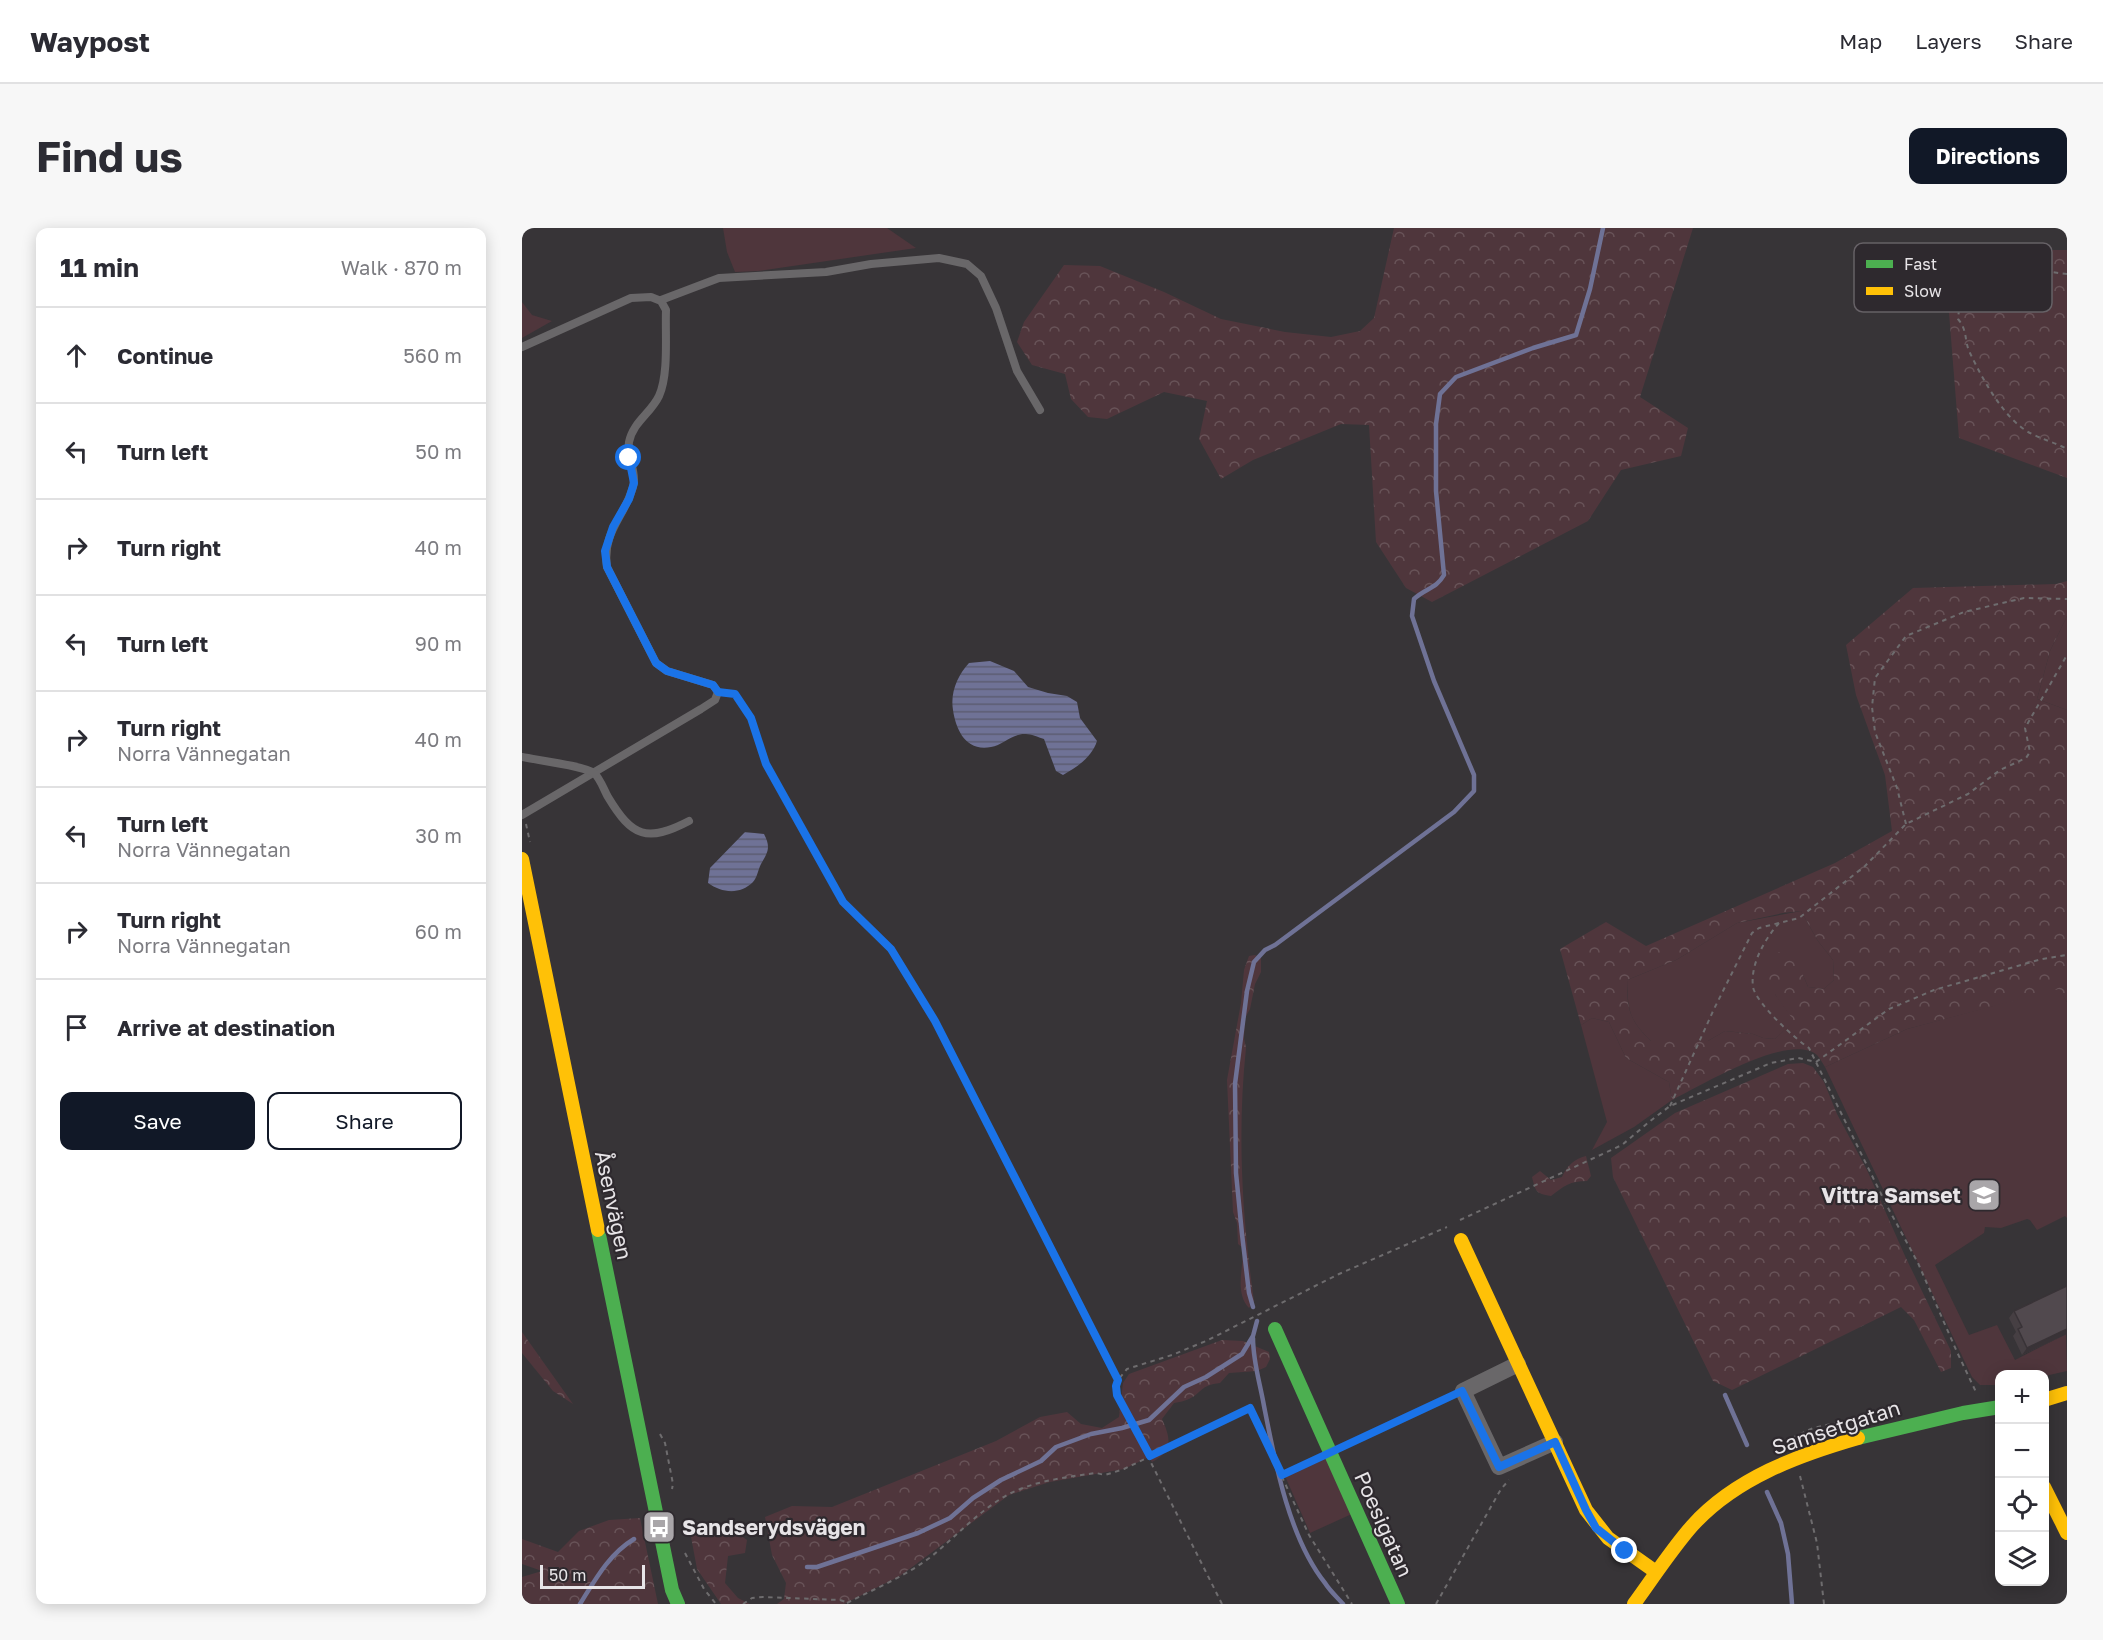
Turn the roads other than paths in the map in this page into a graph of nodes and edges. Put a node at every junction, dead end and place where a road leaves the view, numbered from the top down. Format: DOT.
graph roads {
  1 [pos="661,300"];
  2 [pos="522,347"];
  3 [pos="1040,410"];
  4 [pos="522,757"];
  5 [pos="594,773"];
  6 [pos="522,815"];
  7 [pos="689,821"];
  8 [pos="522,859"];
  9 [pos="1461,1240"];
  10 [pos="1275,1329"];
  11 [pos="1518,1364"];
  12 [pos="2067,1393"];
  13 [pos="2049,1398"];
  14 [pos="1995,1408"];
  15 [pos="1555,1442"];
  16 [pos="2049,1497"];
  17 [pos="2067,1533"];
  18 [pos="666,1558"];
  19 [pos="1656,1572"];
  20 [pos="686,1590"];
  21 [pos="678,1604"];
  22 [pos="1398,1604"];
  23 [pos="1634,1604"];
  1 -- 2 [label="lane"];
  1 -- 3 [label="lane"];
  1 -- 5 [label="lane"];
  4 -- 5 [label="lane"];
  5 -- 6 [label="lane"];
  5 -- 7 [label="lane"];
  8 -- 18 [label="street, Åsenvägen"];
  9 -- 11 [label="street"];
  10 -- 22 [label="street, Poesigatan"];
  11 -- 15 [label="street"];
  11 -- 15 [label="street"];
  12 -- 13 [label="street"];
  14 -- 19 [label="street, Samsetgatan"];
  15 -- 19 [label="street"];
  16 -- 17 [label="street"];
  18 -- 20 [label="street, Åsenvägen"];
  18 -- 21 [label="street, Åsenvägen"];
  19 -- 23 [label="street, Samsetgatan"];
}
